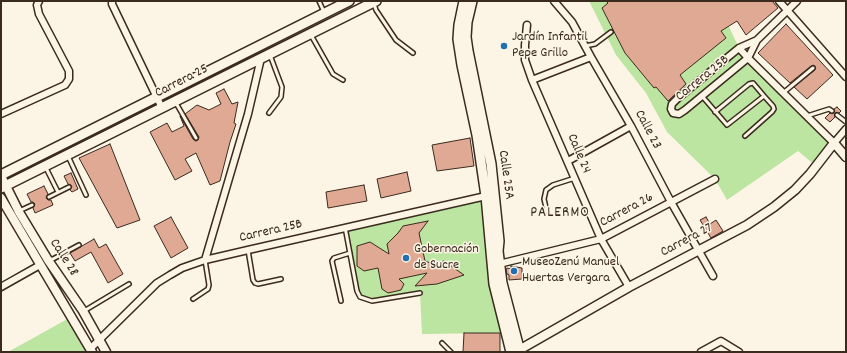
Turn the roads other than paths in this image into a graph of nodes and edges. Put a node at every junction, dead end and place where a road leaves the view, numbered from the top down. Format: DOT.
graph roads {
  1 [pos="112,1"];
  2 [pos="319,1"];
  3 [pos="464,1"];
  4 [pos="472,1"];
  5 [pos="554,1"];
  6 [pos="779,1"];
  7 [pos="797,1"];
  8 [pos="344,2"];
  9 [pos="374,2"];
  10 [pos="38,3"];
  11 [pos="787,11"];
  12 [pos="324,13"];
  13 [pos="527,25"];
  14 [pos="611,32"];
  15 [pos="310,33"];
  16 [pos="757,40"];
  17 [pos="585,46"];
  18 [pos="739,48"];
  19 [pos="413,53"];
  20 [pos="265,56"];
  21 [pos="591,57"];
  22 [pos="748,58"];
  23 [pos="813,68"];
  24 [pos="846,77"];
  25 [pos="343,80"];
  26 [pos="532,80"];
  27 [pos="783,93"];
  28 [pos="702,96"];
  29 [pos="764,96"];
  30 [pos="157,97"];
  31 [pos="175,102"];
  32 [pos="162,108"];
  33 [pos="832,111"];
  34 [pos="716,112"];
  35 [pos="268,113"];
  36 [pos="1,114"];
  37 [pos="837,115"];
  38 [pos="806,116"];
  39 [pos="846,122"];
  40 [pos="631,126"];
  41 [pos="846,129"];
  42 [pos="744,136"];
  43 [pos="196,138"];
  44 [pos="834,143"];
  45 [pos="67,155"];
  46 [pos="846,156"];
  47 [pos="568,161"];
  48 [pos="45,166"];
  49 [pos="1,176"];
  50 [pos="575,178"];
  51 [pos="715,179"];
  52 [pos="80,182"];
  53 [pos="76,183"];
  54 [pos="3,187"];
  55 [pos="69,187"];
  56 [pos="58,192"];
  57 [pos="86,195"];
  58 [pos="49,196"];
  59 [pos="486,196"];
  60 [pos="1,198"];
  61 [pos="671,202"];
  62 [pos="32,205"];
  63 [pos="19,212"];
  64 [pos="547,212"];
  65 [pos="345,227"];
  66 [pos="601,239"];
  67 [pos="79,245"];
  68 [pos="248,250"];
  69 [pos="698,250"];
  70 [pos="498,251"];
  71 [pos="350,253"];
  72 [pos="48,260"];
  73 [pos="205,260"];
  74 [pos="499,264"];
  75 [pos="40,265"];
  76 [pos="713,276"];
  77 [pos="281,279"];
  78 [pos="129,284"];
  79 [pos="1,287"];
  80 [pos="629,287"];
  81 [pos="420,292"];
  82 [pos="193,299"];
  83 [pos="341,301"];
  84 [pos="83,311"];
  85 [pos="99,340"];
  86 [pos="442,342"];
  87 [pos="89,351"];
  88 [pos="517,351"];
  89 [pos="106,352"];
  90 [pos="451,352"];
  91 [pos="701,352"];
  92 [pos="739,352"];
  1 -- 30 [label="street"];
  2 -- 12 [label="lane"];
  3 -- 59 [label="main road, Calle 25A"];
  4 -- 70 [label="main road, Calle 25A"];
  5 -- 17 [label="street, Calle 23"];
  6 -- 11 [label="street"];
  7 -- 11 [label="street, Carrera 25B"];
  8 -- 12 [label="main road, Carrera 25"];
  9 -- 15 [label="main road, Carrera 25"];
  9 -- 19 [label="lane"];
  10 -- 36 [label="street"];
  11 -- 16 [label="street, Carrera 25B"];
  11 -- 24 [label="street"];
  12 -- 30 [label="main road, Carrera 25"];
  13 -- 26 [label="street, Calle 24"];
  14 -- 17 [label="lane"];
  15 -- 20 [label="main road, Carrera 25"];
  15 -- 25 [label="lane"];
  16 -- 18 [label="street, Carrera 25B"];
  16 -- 22 [label="street, Carrera 25B"];
  17 -- 21 [label="street, Calle 23"];
  18 -- 22 [label="street"];
  18 -- 28 [label="street, Carrera 25B"];
  20 -- 31 [label="main road, Carrera 25"];
  20 -- 35 [label="lane"];
  20 -- 73 [label="street"];
  21 -- 26 [label="street"];
  21 -- 40 [label="street, Calle 23"];
  22 -- 27 [label="street"];
  22 -- 28 [label="street, Carrera 25B"];
  23 -- 27 [label="lane"];
  26 -- 47 [label="street, Calle 24"];
  27 -- 38 [label="street"];
  28 -- 34 [label="lane"];
  29 -- 34 [label="lane"];
  29 -- 34 [label="lane"];
  29 -- 42 [label="lane"];
  30 -- 32 [label="street"];
  30 -- 49 [label="main road, Carrera 25"];
  31 -- 32 [label="main road, Carrera 25"];
  31 -- 43 [label="lane"];
  32 -- 45 [label="main road, Carrera 25"];
  33 -- 38 [label="lane"];
  37 -- 39 [label="lane"];
  38 -- 44 [label="street"];
  40 -- 47 [label="street"];
  40 -- 61 [label="street, Calle 23"];
  41 -- 44 [label="street, Carrera 27"];
  44 -- 46 [label="street"];
  44 -- 69 [label="street, Carrera 27"];
  45 -- 48 [label="main road, Carrera 25"];
  45 -- 52 [label="lane"];
  47 -- 50 [label="street, Calle 24"];
  48 -- 54 [label="main road, Carrera 25"];
  48 -- 56 [label="lane"];
  49 -- 54 [label="street, Calle 28"];
  50 -- 64 [label="lane"];
  50 -- 66 [label="street, Calle 24"];
  51 -- 61 [label="street, Carrera 26"];
  52 -- 53 [label="lane"];
  52 -- 57 [label="lane"];
  54 -- 63 [label="street, Calle 28"];
  55 -- 56 [label="lane"];
  56 -- 58 [label="lane"];
  59 -- 65 [label="street, Carrera 25B"];
  59 -- 70 [label="main road"];
  59 -- 88 [label="main road, Calle 25A"];
  60 -- 75 [label="street, Calle 28"];
  61 -- 66 [label="street, Carrera 26"];
  61 -- 69 [label="street, Calle 23"];
  62 -- 63 [label="lane"];
  63 -- 72 [label="street, Calle 28"];
  65 -- 68 [label="street, Carrera 25B"];
  65 -- 71 [label="lane"];
  66 -- 74 [label="street, Carrera 26"];
  66 -- 80 [label="street, Calle 24"];
  67 -- 72 [label="lane"];
  68 -- 73 [label="street, Carrera 25B"];
  68 -- 77 [label="lane"];
  69 -- 76 [label="street, Calle 23"];
  69 -- 80 [label="street, Carrera 27"];
  70 -- 74 [label="main road, Calle 25A"];
  71 -- 81 [label="lane"];
  71 -- 83 [label="lane"];
  72 -- 84 [label="street, Calle 28"];
  73 -- 82 [label="lane"];
  73 -- 85 [label="street, Carrera 25B"];
  74 -- 88 [label="main road, Calle 25A"];
  75 -- 79 [label="street"];
  75 -- 87 [label="street, Calle 28"];
  78 -- 84 [label="lane"];
  80 -- 88 [label="street, Carrera 27"];
  84 -- 85 [label="street, Calle 28"];
  85 -- 87 [label="street, Carrera 25B"];
  85 -- 89 [label="street, Calle 28"];
  86 -- 90 [label="lane"];
  91 -- 92 [label="street"];
}
